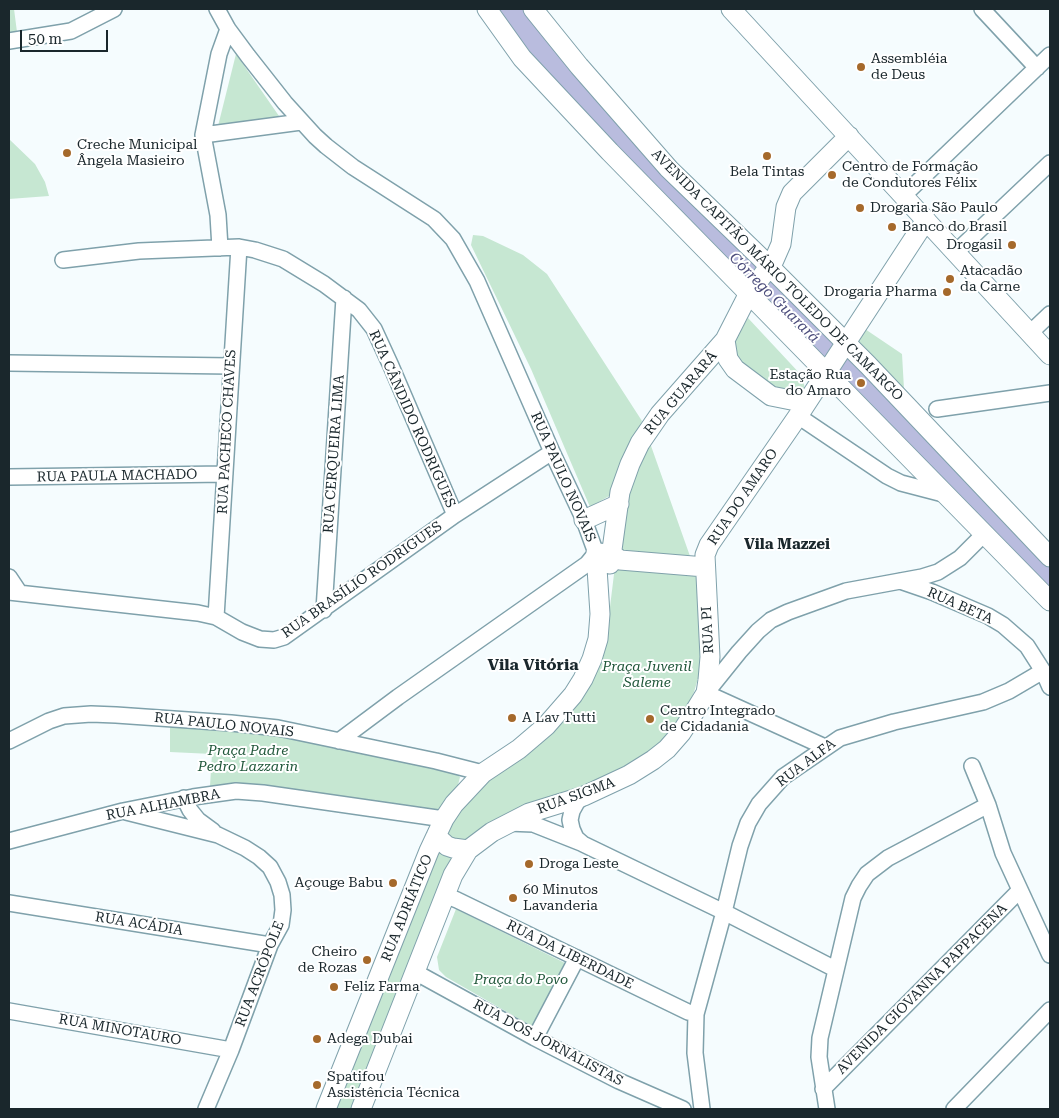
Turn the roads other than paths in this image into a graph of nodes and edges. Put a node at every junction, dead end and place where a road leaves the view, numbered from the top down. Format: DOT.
graph roads {
  1 [pos="114,9"];
  2 [pos="217,9"];
  3 [pos="487,9"];
  4 [pos="533,9"];
  5 [pos="730,9"];
  6 [pos="982,9"];
  7 [pos="228,29"];
  8 [pos="9,41"];
  9 [pos="1050,55"];
  10 [pos="1037,68"];
  11 [pos="301,122"];
  12 [pos="203,135"];
  13 [pos="849,136"];
  14 [pos="1050,163"];
  15 [pos="903,196"];
  16 [pos="926,220"];
  17 [pos="238,247"];
  18 [pos="220,248"];
  19 [pos="955,253"];
  20 [pos="63,260"];
  21 [pos="759,280"];
  22 [pos="344,298"];
  23 [pos="1050,314"];
  24 [pos="1030,333"];
  25 [pos="725,340"];
  26 [pos="1050,355"];
  27 [pos="835,358"];
  28 [pos="9,364"];
  29 [pos="231,366"];
  30 [pos="1050,393"];
  31 [pos="809,399"];
  32 [pos="937,409"];
  33 [pos="798,416"];
  34 [pos="552,452"];
  35 [pos="225,474"];
  36 [pos="9,477"];
  37 [pos="946,496"];
  38 [pos="619,504"];
  39 [pos="455,515"];
  40 [pos="584,520"];
  41 [pos="984,534"];
  42 [pos="604,553"];
  43 [pos="1050,556"];
  44 [pos="705,567"];
  45 [pos="9,577"];
  46 [pos="899,581"];
  47 [pos="14,592"];
  48 [pos="1050,601"];
  49 [pos="324,610"];
  50 [pos="216,617"];
  51 [pos="710,647"];
  52 [pos="738,652"];
  53 [pos="1044,671"];
  54 [pos="1050,687"];
  55 [pos="706,692"];
  56 [pos="9,741"];
  57 [pos="339,741"];
  58 [pos="825,747"];
  59 [pos="972,766"];
  60 [pos="483,773"];
  61 [pos="584,796"];
  62 [pos="184,798"];
  63 [pos="988,805"];
  64 [pos="123,811"];
  65 [pos="409,814"];
  66 [pos="444,819"];
  67 [pos="507,823"];
  68 [pos="218,835"];
  69 [pos="436,836"];
  70 [pos="9,841"];
  71 [pos="583,844"];
  72 [pos="468,850"];
  73 [pos="1020,890"];
  74 [pos="445,895"];
  75 [pos="9,903"];
  76 [pos="724,912"];
  77 [pos="270,945"];
  78 [pos="1050,955"];
  79 [pos="577,958"];
  80 [pos="836,968"];
  81 [pos="415,972"];
  82 [pos="1050,1010"];
  83 [pos="9,1011"];
  84 [pos="696,1014"];
  85 [pos="535,1038"];
  86 [pos="231,1050"];
  87 [pos="824,1089"];
  88 [pos="206,1109"];
  89 [pos="326,1109"];
  90 [pos="361,1109"];
  91 [pos="683,1109"];
  92 [pos="702,1109"];
  93 [pos="827,1109"];
  94 [pos="954,1109"];
  1 -- 8 [label="street"];
  2 -- 7 [label="street, RUA PAULO NOVAIS"];
  3 -- 21 [label="main road, AVENIDA CAPITÃO MÁRIO TOLEDO DE CAMARGO"];
  4 -- 21 [label="main road, AVENIDA CAPITÃO MÁRIO TOLEDO DE CAMARGO"];
  5 -- 13 [label="main road"];
  6 -- 10 [label="street"];
  7 -- 11 [label="street, RUA PAULO NOVAIS"];
  7 -- 12 [label="street"];
  9 -- 10 [label="street"];
  10 -- 15 [label="street"];
  11 -- 12 [label="street"];
  11 -- 34 [label="street, RUA PAULO NOVAIS"];
  12 -- 18 [label="street"];
  13 -- 15 [label="main road"];
  13 -- 21 [label="main road, RUA GUARARÁ"];
  14 -- 19 [label="street"];
  15 -- 16 [label="main road"];
  16 -- 19 [label="main road"];
  16 -- 27 [label="main road, RUA DO AMARO"];
  17 -- 18 [label="street, RUA CÂNDIDO RODRIGUES"];
  17 -- 22 [label="street, RUA CÂNDIDO RODRIGUES"];
  17 -- 29 [label="street, RUA PACHECO CHAVES"];
  18 -- 20 [label="street, RUA CÂNDIDO RODRIGUES"];
  19 -- 24 [label="main road"];
  21 -- 25 [label="main road, RUA GUARARÁ"];
  21 -- 27 [label="main road, AVENIDA CAPITÃO MÁRIO TOLEDO DE CAMARGO"];
  21 -- 27 [label="main road, AVENIDA CAPITÃO MÁRIO TOLEDO DE CAMARGO"];
  22 -- 39 [label="street, RUA CÂNDIDO RODRIGUES"];
  22 -- 49 [label="street, RUA CERQUEIRA LIMA"];
  23 -- 24 [label="street"];
  24 -- 26 [label="main road"];
  25 -- 31 [label="main road"];
  25 -- 38 [label="main road, RUA GUARARÁ"];
  27 -- 31 [label="main road, RUA DO AMARO"];
  27 -- 37 [label="main road, AVENIDA CAPITÃO MÁRIO TOLEDO DE CAMARGO"];
  27 -- 43 [label="main road, AVENIDA CAPITÃO MÁRIO TOLEDO DE CAMARGO"];
  28 -- 29 [label="street"];
  29 -- 35 [label="street, RUA PACHECO CHAVES"];
  30 -- 32 [label="street"];
  31 -- 33 [label="main road, RUA DO AMARO"];
  33 -- 37 [label="street"];
  33 -- 44 [label="main road, RUA DO AMARO"];
  34 -- 39 [label="street, RUA BRASÍLIO RODRIGUES"];
  34 -- 40 [label="street, RUA PAULO NOVAIS"];
  35 -- 36 [label="street, RUA PAULA MACHADO"];
  35 -- 50 [label="street, RUA PACHECO CHAVES"];
  37 -- 41 [label="main road, AVENIDA CAPITÃO MÁRIO TOLEDO DE CAMARGO"];
  38 -- 40 [label="main road"];
  38 -- 42 [label="main road, RUA GUARARÁ"];
  39 -- 49 [label="street, RUA BRASÍLIO RODRIGUES"];
  40 -- 42 [label="street, RUA PAULO NOVAIS"];
  41 -- 46 [label="street, RUA SIGMA"];
  41 -- 48 [label="main road, AVENIDA CAPITÃO MÁRIO TOLEDO DE CAMARGO"];
  42 -- 44 [label="main road"];
  42 -- 57 [label="street"];
  42 -- 60 [label="main road, RUA GUARARÁ"];
  44 -- 51 [label="main road, RUA PI"];
  45 -- 47 [label="street"];
  46 -- 52 [label="street, RUA SIGMA"];
  46 -- 53 [label="street, RUA BETA"];
  47 -- 50 [label="street, RUA BRASÍLIO RODRIGUES"];
  49 -- 50 [label="street, RUA BRASÍLIO RODRIGUES"];
  51 -- 52 [label="street"];
  51 -- 55 [label="main road, RUA PI"];
  52 -- 55 [label="street, RUA SIGMA"];
  53 -- 54 [label="street, RUA BETA"];
  53 -- 58 [label="street, RUA ALFA"];
  55 -- 58 [label="street"];
  55 -- 61 [label="main road, RUA SIGMA"];
  56 -- 57 [label="street, RUA PAULO NOVAIS"];
  57 -- 60 [label="street, RUA PAULO NOVAIS"];
  58 -- 76 [label="street, RUA ALFA"];
  59 -- 63 [label="street"];
  60 -- 66 [label="main road, RUA ADRIÁTICO"];
  61 -- 67 [label="main road, RUA SIGMA"];
  61 -- 71 [label="street"];
  62 -- 64 [label="street, RUA ALHAMBRA"];
  62 -- 65 [label="street, RUA ALHAMBRA"];
  62 -- 68 [label="street, RUA ACRÓPOLE"];
  63 -- 73 [label="street"];
  63 -- 80 [label="street"];
  64 -- 68 [label="street, RUA ACRÓPOLE"];
  64 -- 70 [label="street, RUA ALHAMBRA"];
  65 -- 66 [label="street, RUA ALHAMBRA"];
  65 -- 69 [label="street"];
  66 -- 69 [label="main road, RUA ADRIÁTICO"];
  67 -- 71 [label="street"];
  67 -- 72 [label="main road"];
  68 -- 77 [label="street, RUA ACRÓPOLE"];
  69 -- 72 [label="main road"];
  69 -- 89 [label="main road, RUA ADRIÁTICO"];
  71 -- 76 [label="street"];
  72 -- 74 [label="main road"];
  73 -- 78 [label="street"];
  73 -- 87 [label="street, AVENIDA GIOVANNA PAPPACENA"];
  74 -- 79 [label="street, RUA DA LIBERDADE"];
  74 -- 81 [label="main road"];
  75 -- 77 [label="street, RUA ACÁDIA"];
  76 -- 80 [label="street"];
  76 -- 84 [label="street, RUA ALFA"];
  77 -- 86 [label="street, RUA ACRÓPOLE"];
  79 -- 84 [label="street, RUA DA LIBERDADE"];
  79 -- 85 [label="street"];
  80 -- 87 [label="street"];
  81 -- 85 [label="street, RUA DOS JORNALISTAS"];
  81 -- 90 [label="main road"];
  82 -- 94 [label="street"];
  83 -- 86 [label="street, RUA MINOTAURO"];
  84 -- 92 [label="street, RUA ALFA"];
  85 -- 91 [label="street, RUA DOS JORNALISTAS"];
  86 -- 88 [label="street, RUA ACRÓPOLE"];
  87 -- 93 [label="street"];
}
